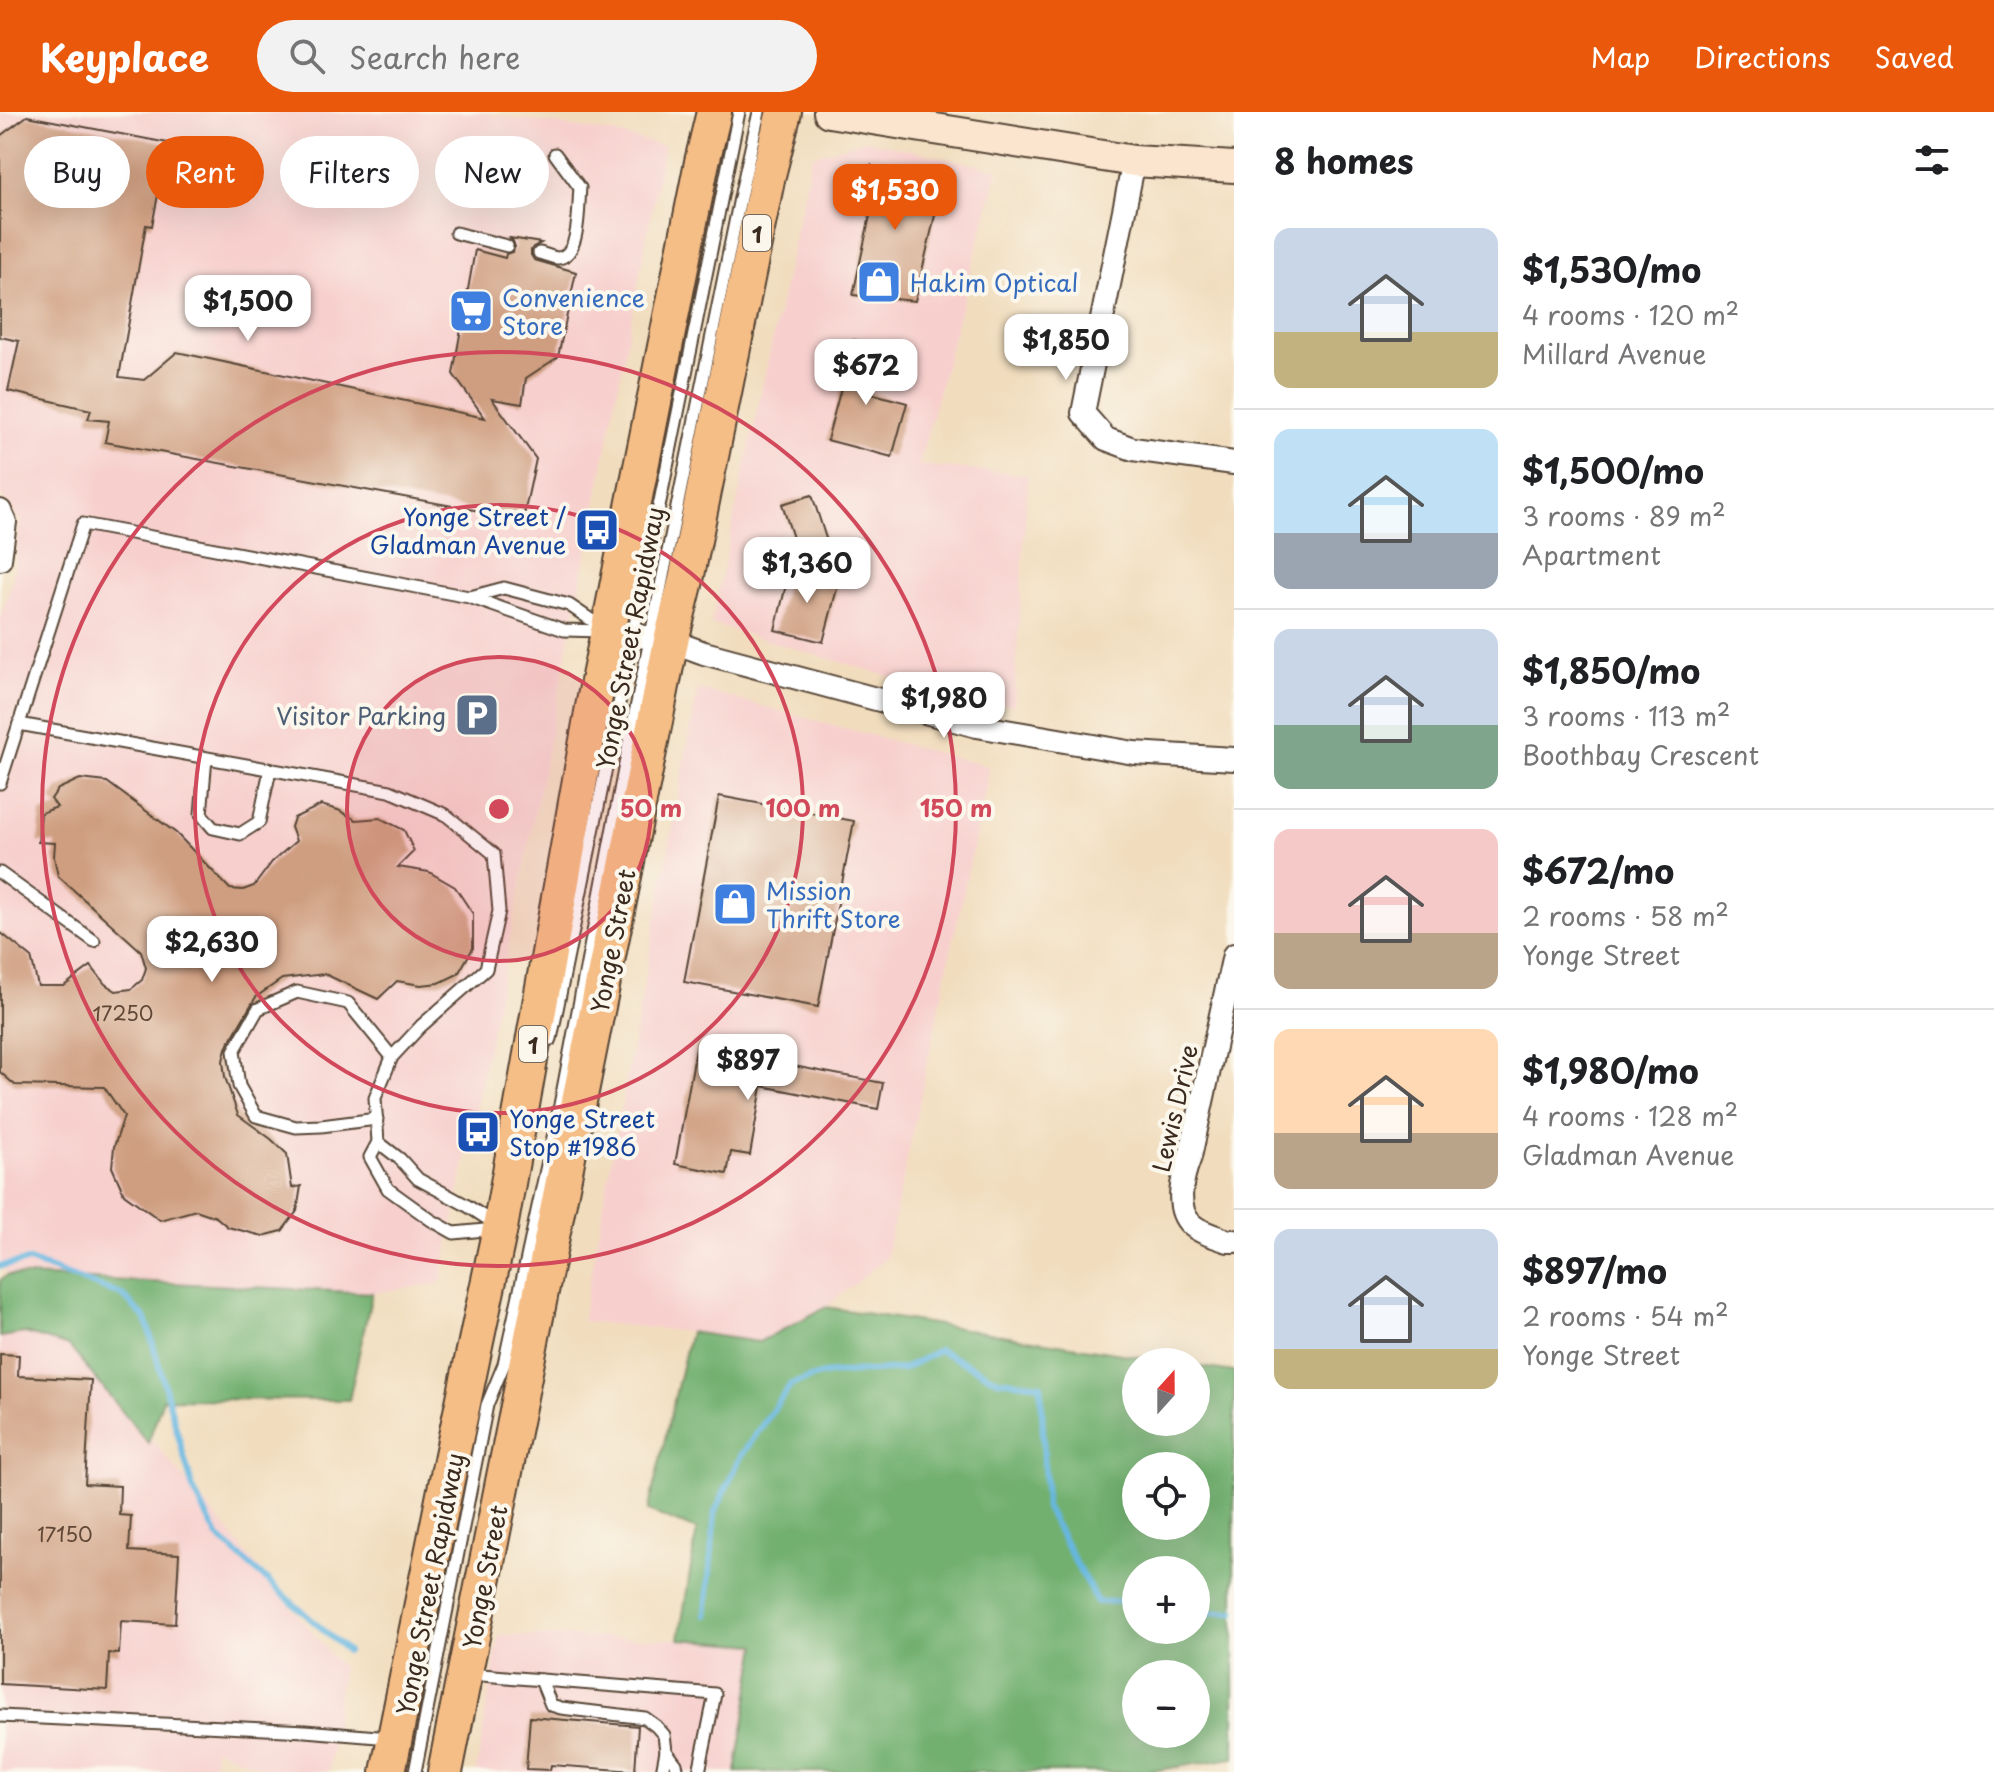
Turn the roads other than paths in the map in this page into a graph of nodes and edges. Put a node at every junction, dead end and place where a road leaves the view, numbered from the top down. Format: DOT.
graph roads {
  1 [pos="714,112"];
  2 [pos="739,112"];
  3 [pos="759,112"];
  4 [pos="784,112"];
  5 [pos="829,112"];
  6 [pos="555,154"];
  7 [pos="1134,161"];
  8 [pos="1234,167"];
  9 [pos="456,233"];
  10 [pos="507,246"];
  11 [pos="539,253"];
  12 [pos="1234,463"];
  13 [pos="0,511"];
  14 [pos="0,559"];
  15 [pos="469,597"];
  16 [pos="640,636"];
  17 [pos="19,724"];
  18 [pos="206,758"];
  19 [pos="1234,759"];
  20 [pos="270,770"];
  21 [pos="0,783"];
  22 [pos="0,873"];
  23 [pos="94,941"];
  24 [pos="1234,955"];
  25 [pos="548,1053"];
  26 [pos="392,1057"];
  27 [pos="377,1119"];
  28 [pos="378,1142"];
  29 [pos="508,1218"];
  30 [pos="1234,1241"];
  31 [pos="484,1363"];
  32 [pos="485,1377"];
  33 [pos="487,1405"];
  34 [pos="464,1674"];
  35 [pos="541,1680"];
  36 [pos="0,1716"];
  37 [pos="395,1738"];
  38 [pos="666,1751"];
  39 [pos="388,1772"];
  40 [pos="415,1772"];
  41 [pos="445,1772"];
  42 [pos="662,1772"];
  43 [pos="678,1772"];
  44 [pos="699,1772"];
  1 -- 16 [label="main road, Yonge Street / 1"];
  2 -- 16 [label="lane, Yonge Street Rapidway"];
  3 -- 16 [label="lane, Yonge Street Rapidway"];
  4 -- 16 [label="main road, Yonge Street / 1"];
  5 -- 7 [label="main road"];
  6 -- 11 [label="lane"];
  7 -- 8 [label="main road"];
  7 -- 12 [label="street"];
  9 -- 10 [label="lane"];
  13 -- 14 [label="street"];
  15 -- 16 [label="lane"];
  15 -- 16 [label="lane"];
  15 -- 17 [label="lane"];
  16 -- 19 [label="street"];
  16 -- 25 [label="lane, Yonge Street Rapidway"];
  16 -- 29 [label="main road, Yonge Street / 1"];
  16 -- 33 [label="lane, Yonge Street Rapidway"];
  16 -- 34 [label="main road, Yonge Street / 1"];
  17 -- 18 [label="lane"];
  17 -- 21 [label="lane"];
  18 -- 20 [label="lane"];
  18 -- 20 [label="lane"];
  20 -- 26 [label="lane"];
  22 -- 23 [label="lane"];
  24 -- 30 [label="street, Lewis Drive"];
  26 -- 27 [label="lane"];
  26 -- 27 [label="lane"];
  27 -- 28 [label="lane"];
  28 -- 29 [label="lane"];
  28 -- 29 [label="lane"];
  29 -- 31 [label="lane"];
  29 -- 37 [label="main road, Yonge Street / 1"];
  32 -- 33 [label="lane, Yonge Street Rapidway"];
  33 -- 40 [label="lane, Yonge Street Rapidway"];
  34 -- 35 [label="lane"];
  34 -- 41 [label="main road, Yonge Street / 1"];
  35 -- 38 [label="lane"];
  35 -- 44 [label="lane"];
  36 -- 37 [label="lane"];
  37 -- 39 [label="main road, Yonge Street / 1"];
  38 -- 42 [label="lane"];
  38 -- 43 [label="lane"];
}
